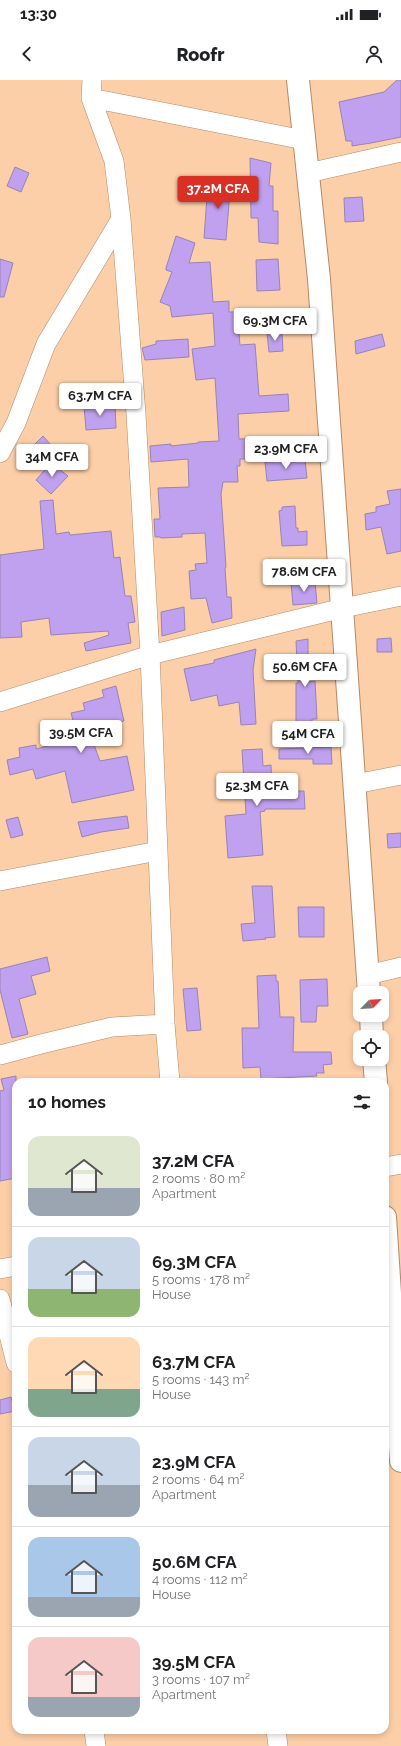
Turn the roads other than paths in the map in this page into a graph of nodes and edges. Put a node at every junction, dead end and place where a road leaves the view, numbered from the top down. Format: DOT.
graph roads {
  1 [pos="298,80"];
  2 [pos="91,89"];
  3 [pos="304,140"];
  4 [pos="401,152"];
  5 [pos="308,174"];
  6 [pos="121,219"];
  7 [pos="0,453"];
  8 [pos="401,596"];
  9 [pos="343,608"];
  10 [pos="150,655"];
  11 [pos="0,702"];
  12 [pos="401,775"];
  13 [pos="355,784"];
  14 [pos="158,851"];
  15 [pos="0,881"];
  16 [pos="401,967"];
  17 [pos="369,984"];
  18 [pos="165,1024"];
  19 [pos="0,1055"];
  20 [pos="375,1066"];
  21 [pos="170,1078"];
  22 [pos="376,1078"];
  23 [pos="401,1164"];
  24 [pos="389,1166"];
  25 [pos="389,1259"];
  26 [pos="12,1267"];
  27 [pos="0,1269"];
  28 [pos="0,1299"];
  29 [pos="12,1347"];
  30 [pos="398,1355"];
  31 [pos="401,1461"];
  32 [pos="94,1734"];
  33 [pos="276,1734"];
  34 [pos="96,1746"];
  35 [pos="278,1746"];
  1 -- 3 [label="street"];
  2 -- 3 [label="street"];
  2 -- 6 [label="street"];
  3 -- 5 [label="street"];
  4 -- 5 [label="street"];
  5 -- 9 [label="street"];
  6 -- 7 [label="street"];
  6 -- 10 [label="street"];
  8 -- 9 [label="street"];
  9 -- 10 [label="street"];
  9 -- 13 [label="street"];
  10 -- 11 [label="street"];
  10 -- 14 [label="street"];
  12 -- 13 [label="street"];
  13 -- 17 [label="street"];
  14 -- 15 [label="street"];
  14 -- 18 [label="street"];
  16 -- 17 [label="street"];
  18 -- 19 [label="street"];
  18 -- 21 [label="street"];
  20 -- 22 [label="street"];
  23 -- 24 [label="street"];
  25 -- 30 [label="street"];
  26 -- 27 [label="street"];
  28 -- 29 [label="street"];
  30 -- 31 [label="street"];
  32 -- 34 [label="street"];
  33 -- 35 [label="street"];
}
